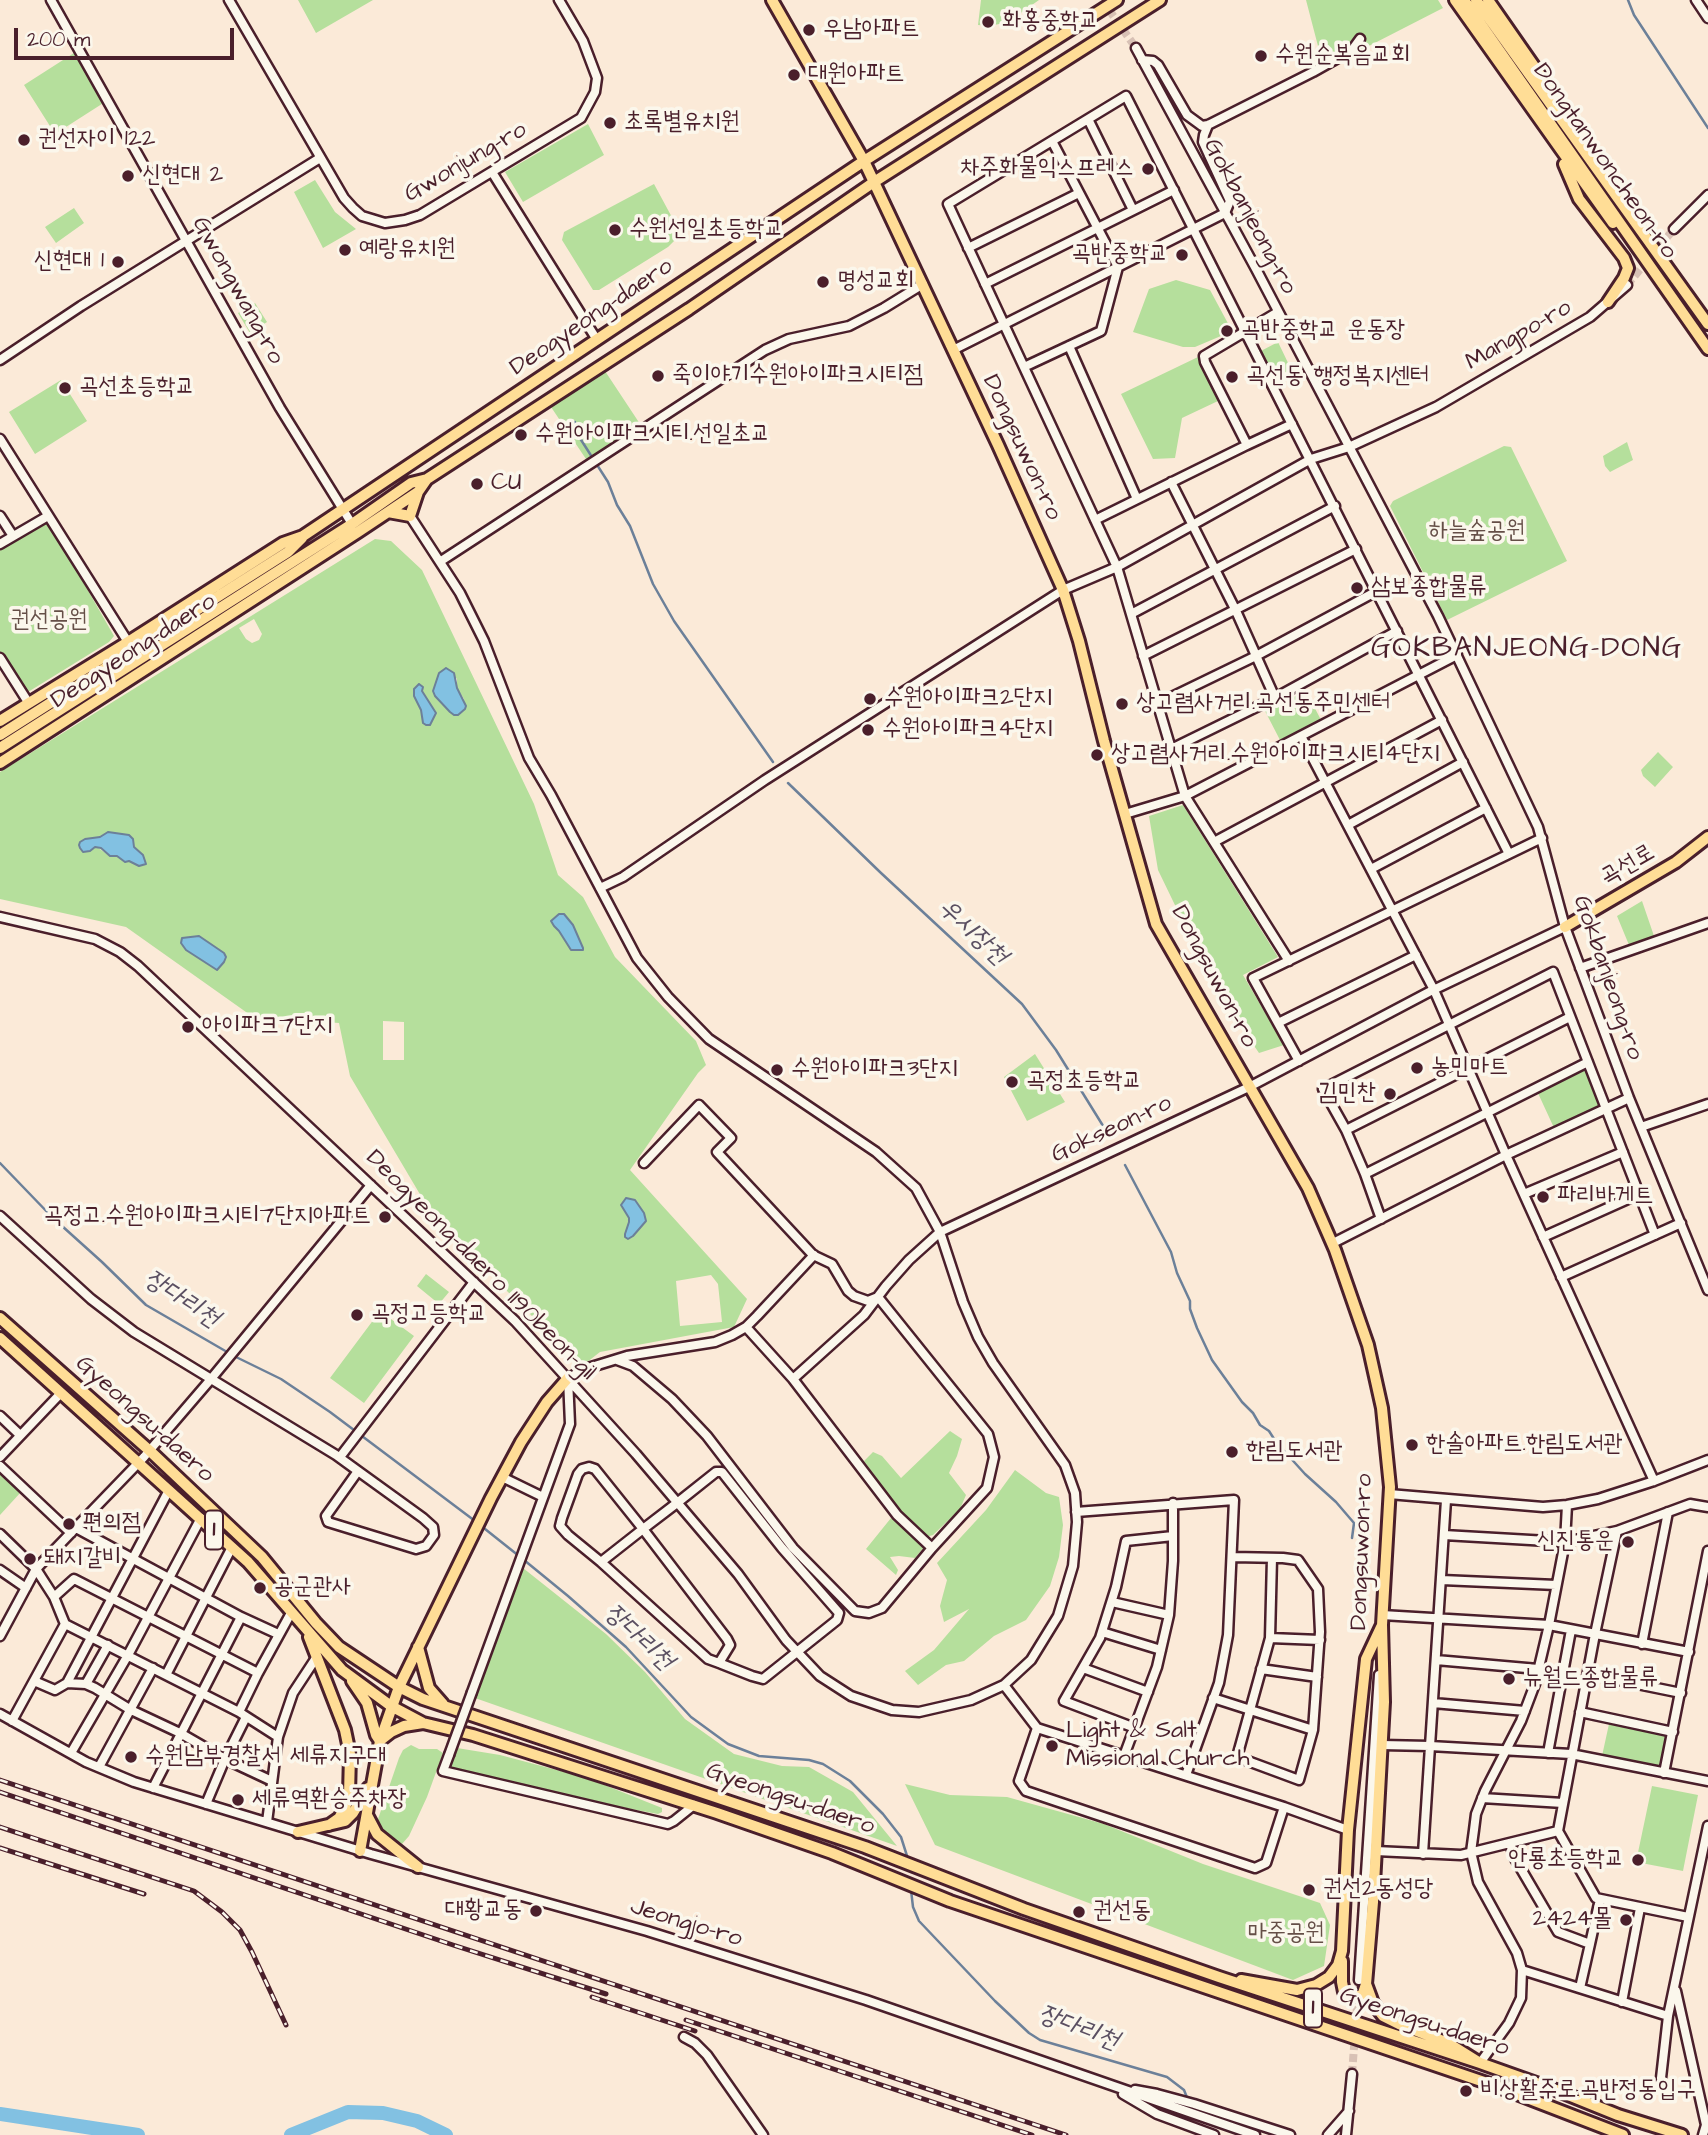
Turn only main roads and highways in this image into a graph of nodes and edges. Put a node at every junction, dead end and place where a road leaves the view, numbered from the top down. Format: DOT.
graph roads {
  1 [pos="772,0"];
  2 [pos="1116,0"];
  3 [pos="1160,0"];
  4 [pos="1455,0"];
  5 [pos="1464,0"];
  6 [pos="1476,0"];
  7 [pos="1488,0"];
  8 [pos="1557,145"];
  9 [pos="864,162"];
  10 [pos="874,182"];
  11 [pos="1687,294"];
  12 [pos="1608,302"];
  13 [pos="1675,302"];
  14 [pos="1708,324"];
  15 [pos="1708,349"];
  16 [pos="427,480"];
  17 [pos="418,492"];
  18 [pos="388,512"];
  19 [pos="303,536"];
  20 [pos="183,626"];
  21 [pos="0,721"];
  22 [pos="0,735"];
  23 [pos="0,748"];
  24 [pos="0,763"];
  25 [pos="1708,837"];
  26 [pos="1565,926"];
  27 [pos="0,1318"];
  28 [pos="0,1338"];
  29 [pos="568,1378"];
  30 [pos="144,1457"];
  31 [pos="1382,1620"];
  32 [pos="307,1631"];
  33 [pos="418,1647"];
  34 [pos="348,1675"];
  35 [pos="399,1687"];
  36 [pos="391,1706"];
  37 [pos="444,1706"];
  38 [pos="423,1723"];
  39 [pos="380,1741"];
  40 [pos="373,1780"];
  41 [pos="367,1815"];
  42 [pos="329,1825"];
  43 [pos="298,1832"];
  44 [pos="360,1851"];
  45 [pos="418,1867"];
  46 [pos="1342,1951"];
  47 [pos="1219,1978"];
  48 [pos="1363,1982"];
  49 [pos="1480,2063"];
  50 [pos="1623,2135"];
  51 [pos="1682,2135"];
  1 -- 9 [label="main road, Dongsuwon-ro"];
  2 -- 9 [label="main road, Deogyeong-daero"];
  3 -- 10 [label="main road, Deogyeong-daero"];
  4 -- 8 [label="main road"];
  5 -- 13 [label="main road, Dongtanwoncheon-ro"];
  6 -- 11 [label="main road, Dongtanwoncheon-ro"];
  7 -- 11 [label="main road"];
  8 -- 12 [label="main road"];
  8 -- 13 [label="main road"];
  9 -- 10 [label="main road, Dongsuwon-ro"];
  9 -- 19 [label="main road, Deogyeong-daero"];
  10 -- 16 [label="main road, Deogyeong-daero"];
  10 -- 31 [label="main road, Dongsuwon-ro"];
  11 -- 14 [label="main road, Dongtanwoncheon-ro"];
  13 -- 15 [label="main road, Dongtanwoncheon-ro"];
  16 -- 17 [label="main road, Deogyeong-daero"];
  16 -- 20 [label="main road, Deogyeong-daero"];
  17 -- 18 [label="main road, Deogyeong-daero"];
  17 -- 18 [label="main road"];
  18 -- 24 [label="main road, Deogyeong-daero"];
  19 -- 20 [label="main road, Deogyeong-daero"];
  19 -- 21 [label="main road, Deogyeong-daero"];
  20 -- 22 [label="main road"];
  20 -- 23 [label="main road"];
  25 -- 26 [label="main road, 곡선로"];
  27 -- 30 [label="main road, Gyeongsu-daero / 1"];
  28 -- 30 [label="main road, Gyeongsu-daero / 1"];
  29 -- 33 [label="main road"];
  30 -- 32 [label="main road, Gyeongsu-daero / 1"];
  30 -- 35 [label="main road, Gyeongsu-daero / 1"];
  31 -- 46 [label="main road"];
  31 -- 48 [label="main road"];
  32 -- 34 [label="main road, Gyeongsu-daero / 1"];
  32 -- 42 [label="main road"];
  33 -- 35 [label="main road"];
  33 -- 37 [label="main road"];
  34 -- 36 [label="main road, Gyeongsu-daero / 1"];
  34 -- 39 [label="main road"];
  35 -- 36 [label="main road"];
  35 -- 37 [label="main road, Gyeongsu-daero / 1"];
  36 -- 38 [label="main road, Gyeongsu-daero / 1"];
  36 -- 39 [label="main road"];
  37 -- 47 [label="main road, Gyeongsu-daero / 1"];
  38 -- 39 [label="main road"];
  38 -- 50 [label="main road, Gyeongsu-daero / 1"];
  39 -- 40 [label="main road"];
  40 -- 41 [label="main road"];
  40 -- 42 [label="main road"];
  41 -- 44 [label="main road"];
  41 -- 45 [label="main road"];
  42 -- 43 [label="main road"];
  46 -- 47 [label="main road"];
  46 -- 48 [label="main road"];
  47 -- 49 [label="main road, Gyeongsu-daero / 1"];
  48 -- 49 [label="main road"];
  49 -- 51 [label="main road, Gyeongsu-daero / 1"];
}
